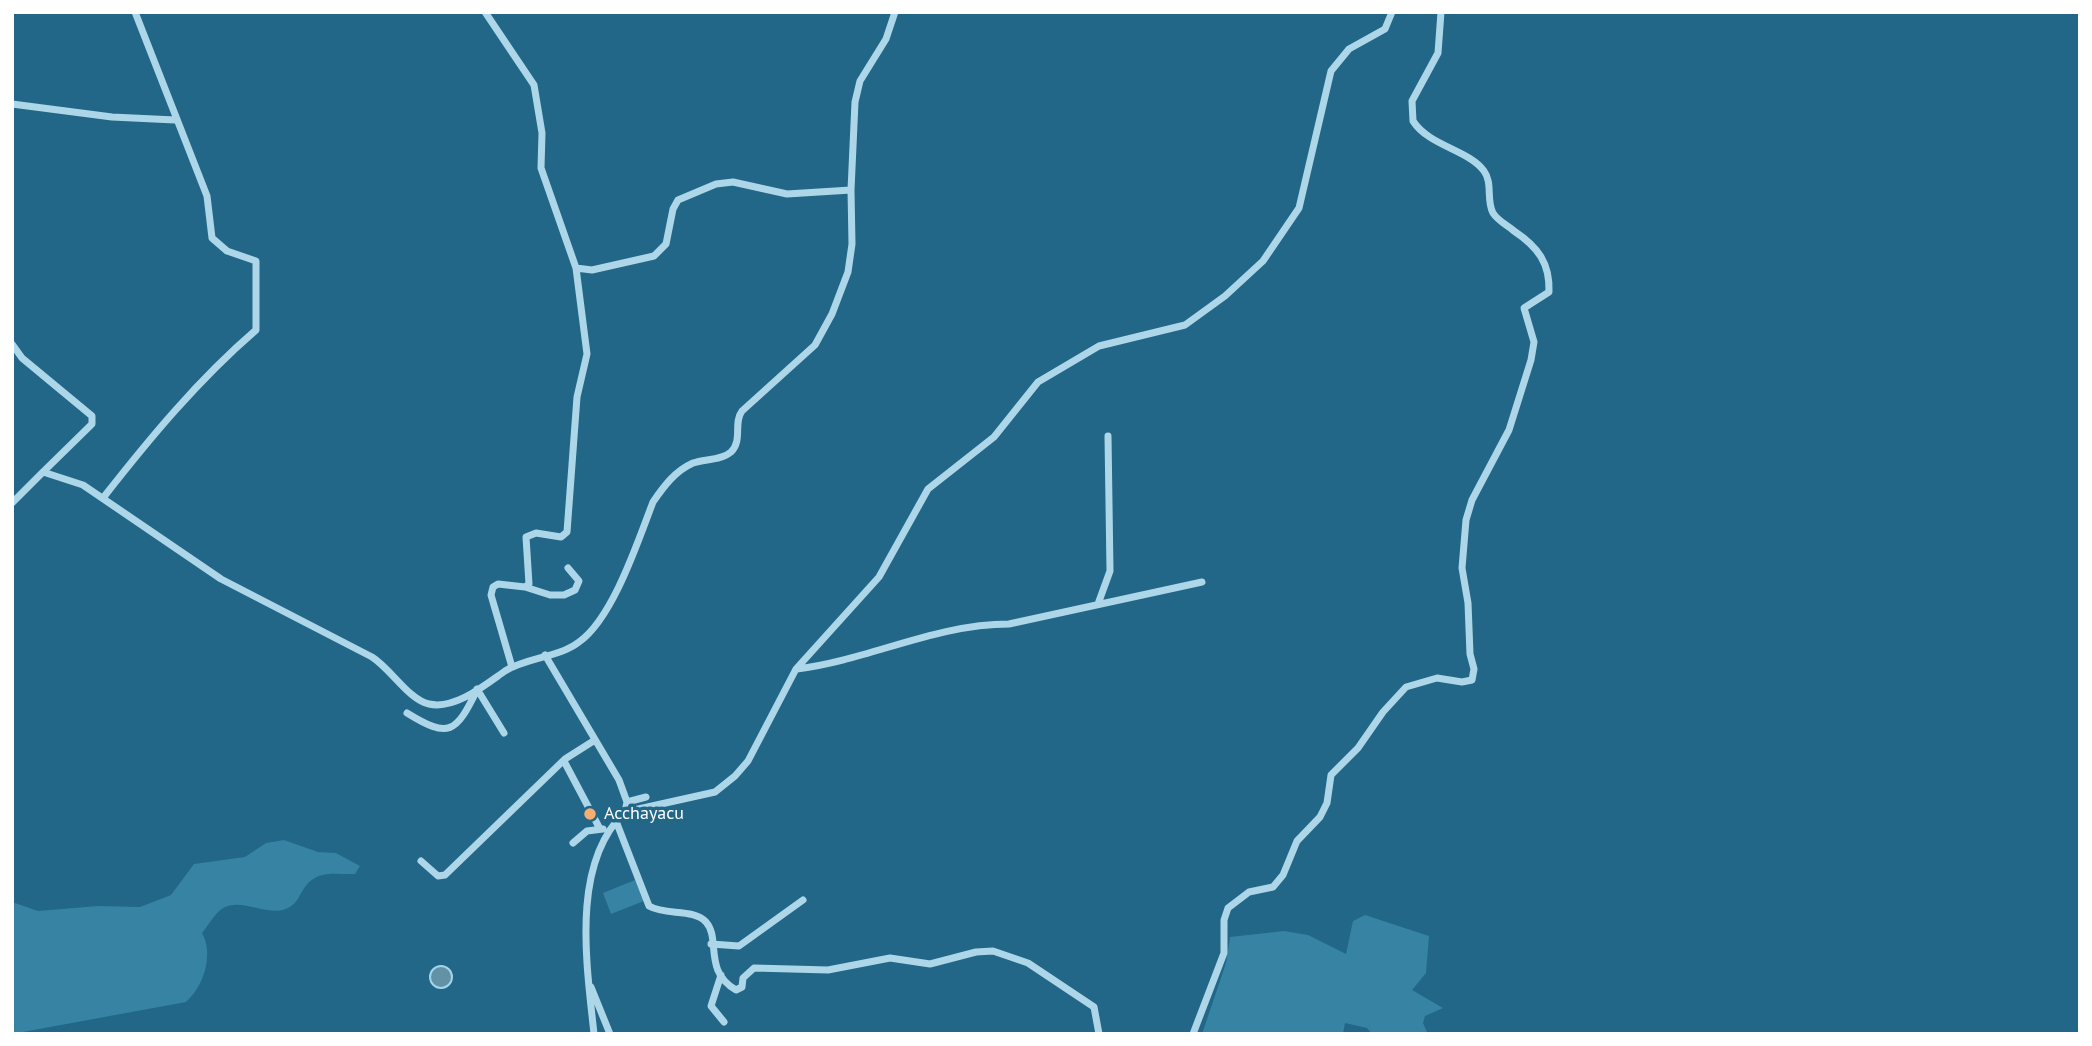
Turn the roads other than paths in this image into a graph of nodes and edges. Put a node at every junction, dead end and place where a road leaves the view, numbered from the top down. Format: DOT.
graph roads {
  1 [pos="135,12"];
  2 [pos="485,12"];
  3 [pos="895,12"];
  4 [pos="1392,12"];
  5 [pos="1441,12"];
  6 [pos="12,104"];
  7 [pos="175,120"];
  8 [pos="851,190"];
  9 [pos="576,268"];
  10 [pos="12,344"];
  11 [pos="1108,436"];
  12 [pos="43,472"];
  13 [pos="103,498"];
  14 [pos="12,503"];
  15 [pos="568,568"];
  16 [pos="1202,582"];
  17 [pos="525,587"];
  18 [pos="1098,604"];
  19 [pos="545,655"];
  20 [pos="512,667"];
  21 [pos="796,669"];
  22 [pos="477,689"];
  23 [pos="407,713"];
  24 [pos="504,733"];
  25 [pos="595,740"];
  26 [pos="565,763"];
  27 [pos="646,797"];
  28 [pos="627,802"];
  29 [pos="625,812"];
  30 [pos="616,821"];
  31 [pos="600,829"];
  32 [pos="611,829"];
  33 [pos="572,843"];
  34 [pos="421,862"];
  35 [pos="803,900"];
  36 [pos="711,944"];
  37 [pos="721,975"];
  38 [pos="589,983"];
  39 [pos="724,1022"];
  40 [pos="594,1034"];
  41 [pos="610,1034"];
  42 [pos="1099,1034"];
  43 [pos="1193,1034"];
  1 -- 7 [label="street"];
  2 -- 9 [label="street"];
  3 -- 8 [label="street"];
  4 -- 21 [label="street"];
  5 -- 43 [label="street"];
  6 -- 7 [label="street"];
  7 -- 13 [label="street"];
  8 -- 9 [label="street"];
  8 -- 19 [label="street"];
  9 -- 17 [label="street"];
  10 -- 12 [label="street"];
  11 -- 18 [label="street"];
  12 -- 13 [label="street"];
  12 -- 14 [label="street"];
  13 -- 22 [label="street"];
  15 -- 17 [label="street"];
  16 -- 18 [label="street"];
  17 -- 20 [label="street"];
  18 -- 21 [label="street"];
  19 -- 20 [label="street"];
  19 -- 25 [label="street"];
  20 -- 22 [label="street"];
  21 -- 29 [label="street"];
  22 -- 23 [label="street"];
  22 -- 24 [label="street"];
  25 -- 28 [label="street"];
  25 -- 34 [label="street"];
  26 -- 31 [label="street"];
  27 -- 28 [label="street"];
  28 -- 29 [label="street"];
  29 -- 30 [label="street"];
  30 -- 32 [label="street"];
  30 -- 36 [label="street"];
  31 -- 32 [label="street"];
  31 -- 33 [label="street"];
  32 -- 38 [label="street"];
  35 -- 36 [label="street"];
  36 -- 37 [label="street"];
  37 -- 39 [label="street"];
  37 -- 42 [label="street"];
  38 -- 40 [label="street"];
  38 -- 41 [label="street"];
}
